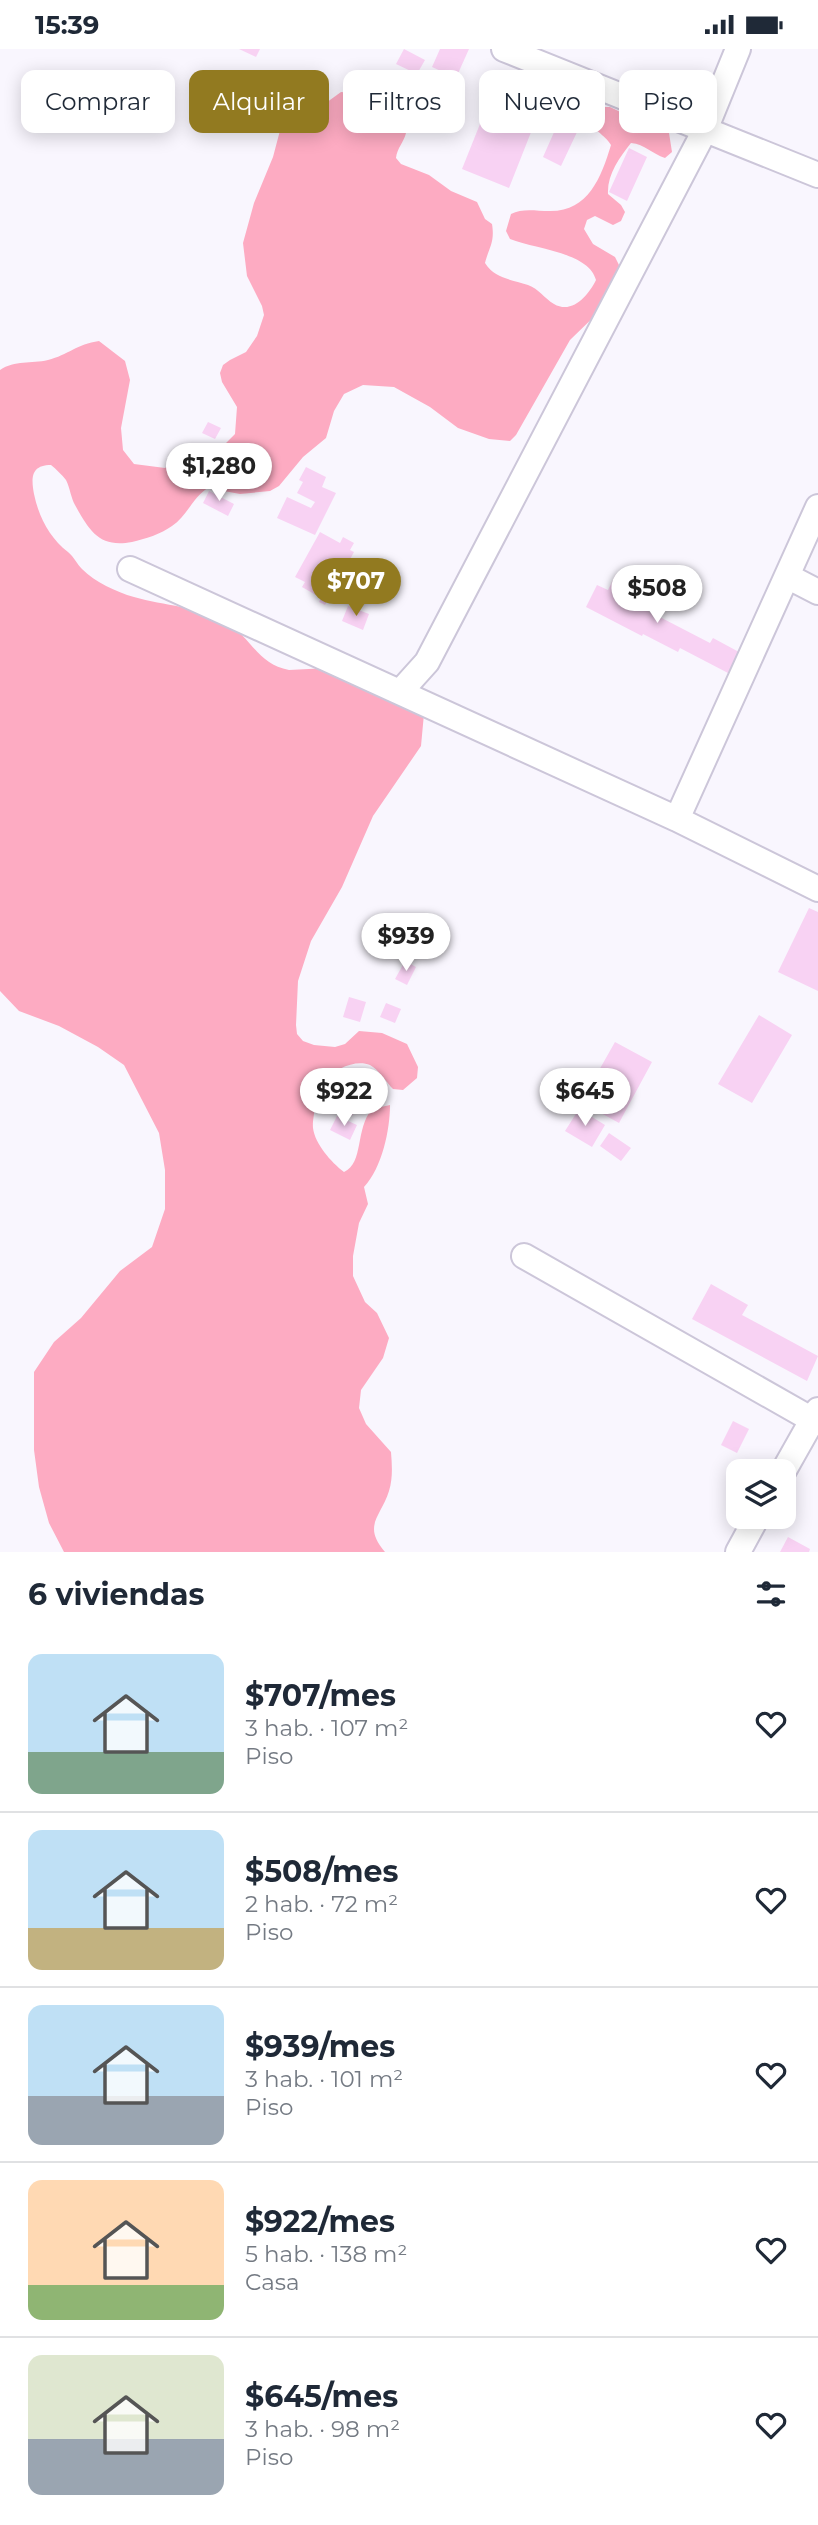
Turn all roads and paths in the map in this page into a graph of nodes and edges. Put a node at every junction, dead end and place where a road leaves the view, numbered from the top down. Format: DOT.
graph roads {
  1 [pos="504,49"];
  2 [pos="737,49"];
  3 [pos="619,95"];
  4 [pos="717,100"];
  5 [pos="703,133"];
  6 [pos="713,133"];
  7 [pos="818,175"];
  8 [pos="818,507"];
  9 [pos="130,569"];
  10 [pos="787,576"];
  11 [pos="818,592"];
  12 [pos="400,692"];
  13 [pos="677,819"];
  14 [pos="818,889"];
  15 [pos="524,1256"];
  16 [pos="816,1418"];
  17 [pos="791,1459"];
  18 [pos="750,1529"];
  19 [pos="738,1552"];
  1 -- 3 [label="street"];
  2 -- 4 [label="street"];
  5 -- 12 [label="street"];
  6 -- 7 [label="street"];
  8 -- 10 [label="street"];
  9 -- 12 [label="street"];
  10 -- 11 [label="street"];
  10 -- 13 [label="street"];
  12 -- 13 [label="street"];
  13 -- 14 [label="street"];
  15 -- 16 [label="street"];
  16 -- 17 [label="street"];
  18 -- 19 [label="street"];
}
